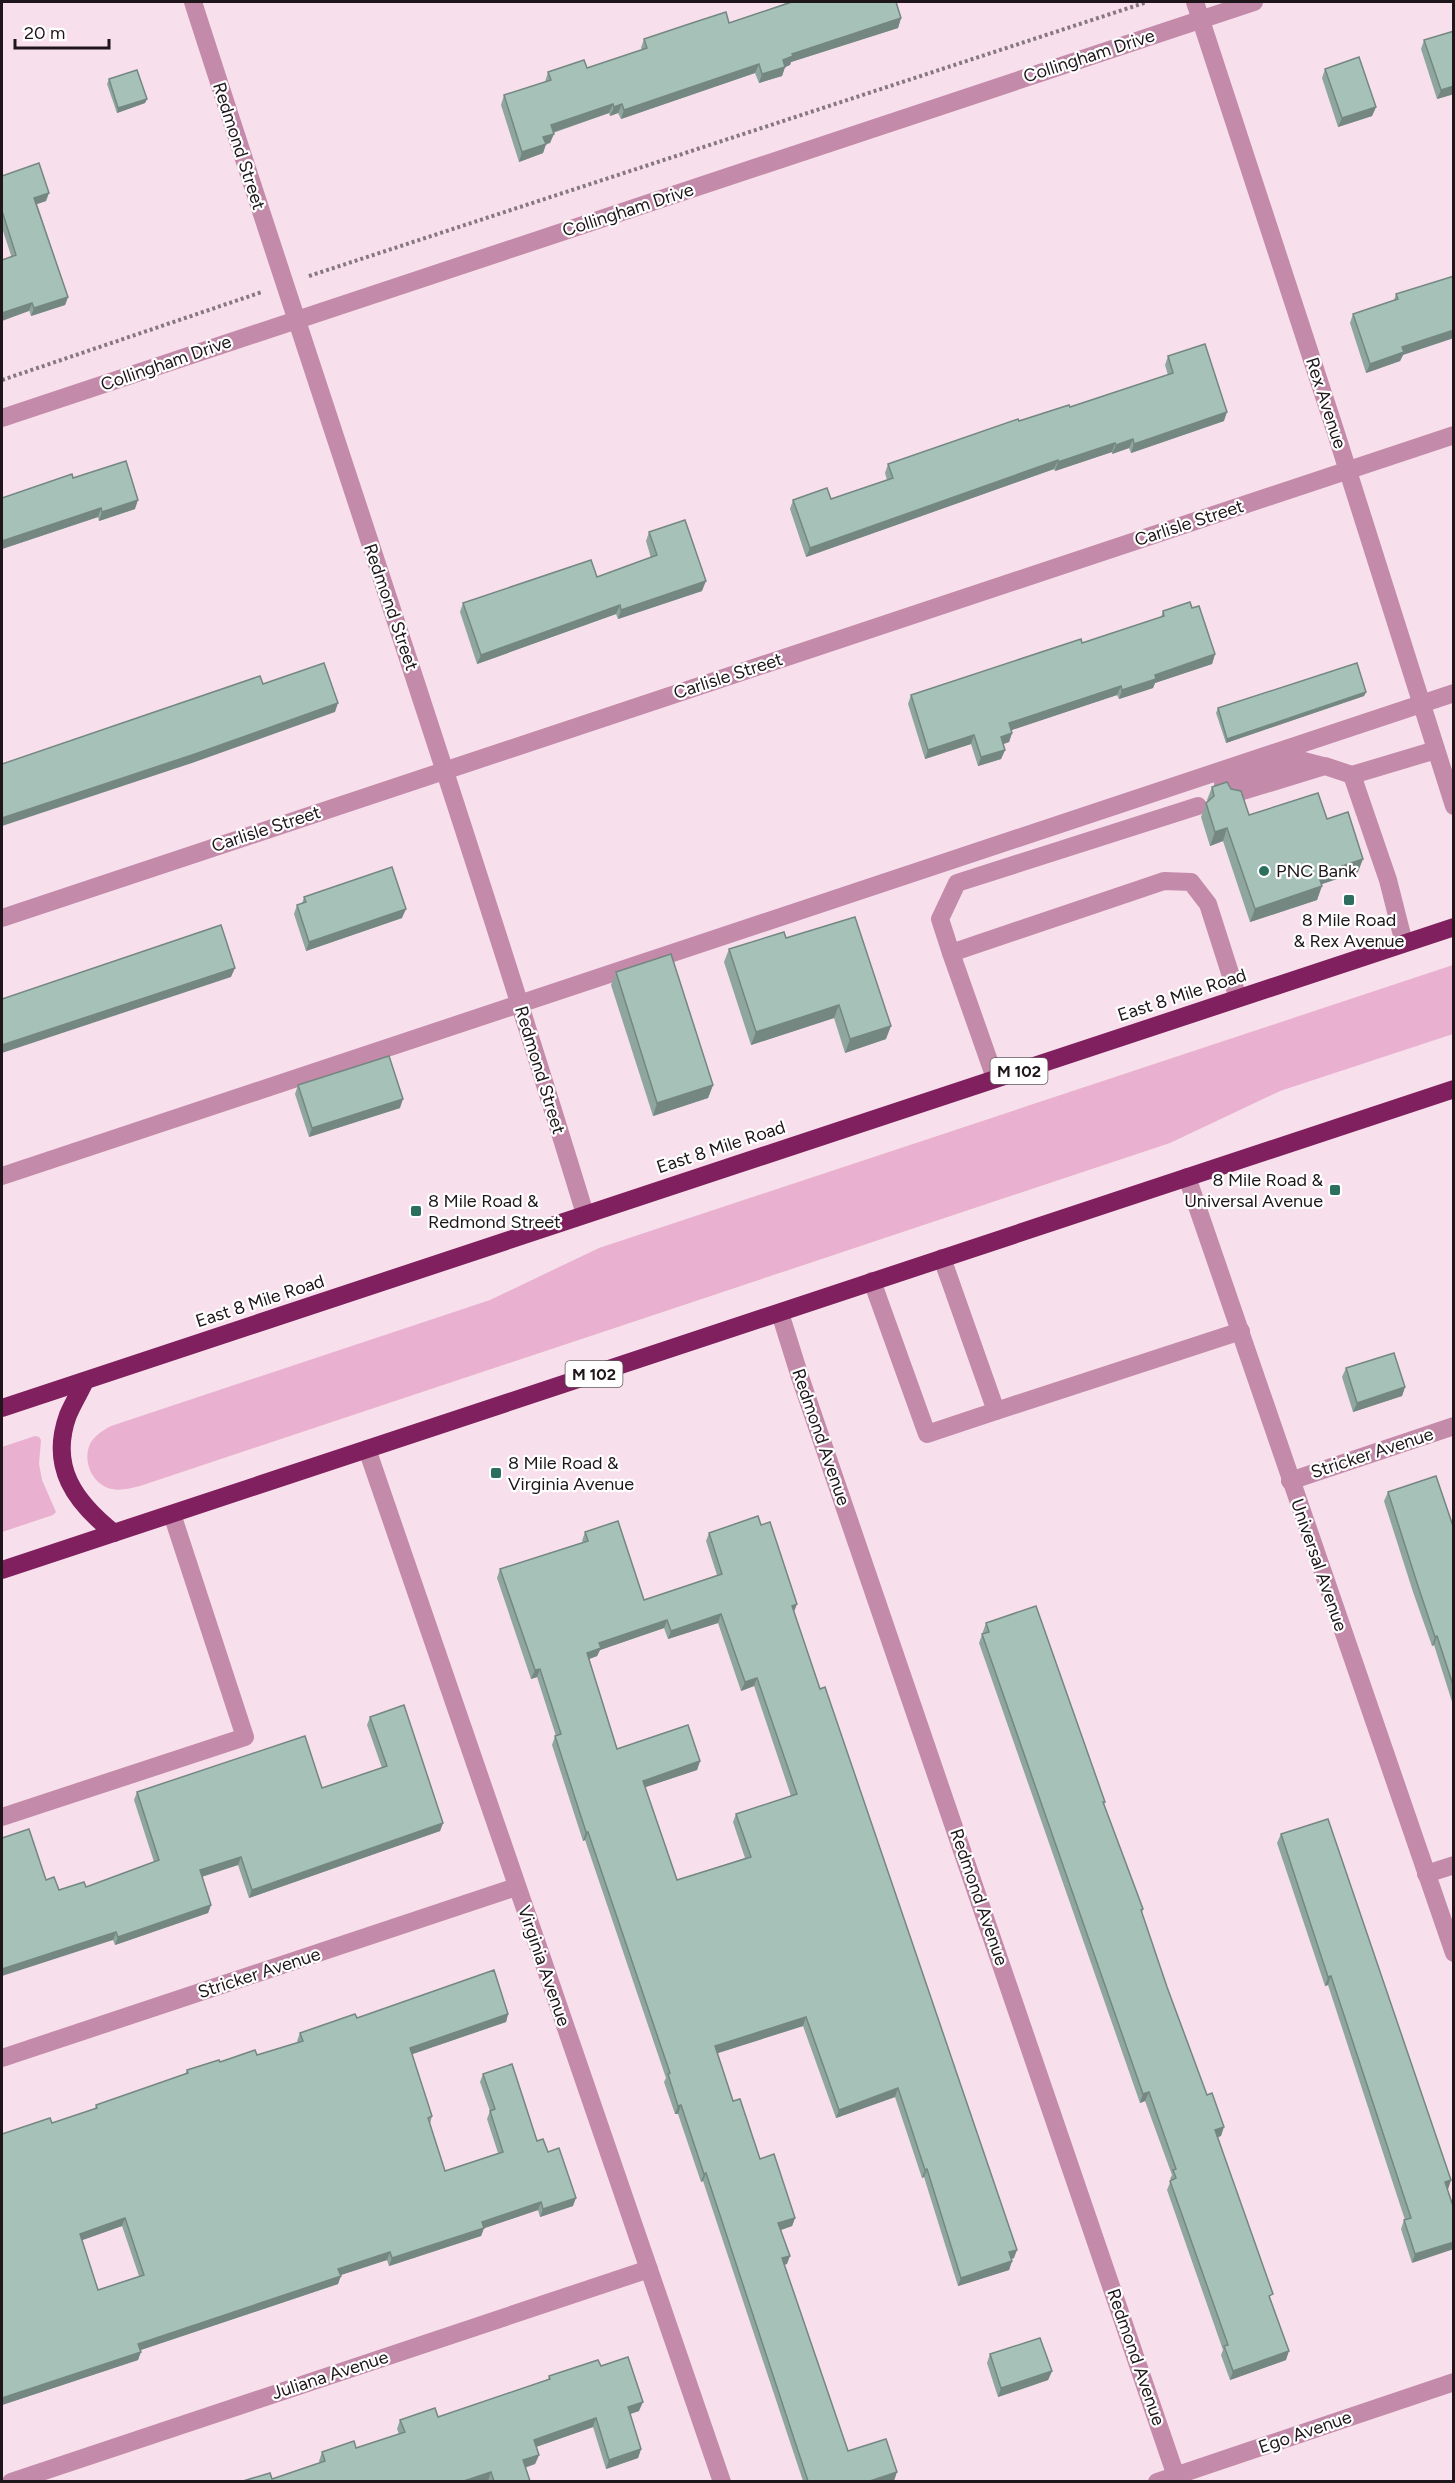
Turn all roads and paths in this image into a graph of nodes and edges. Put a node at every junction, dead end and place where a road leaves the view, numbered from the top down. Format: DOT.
graph roads {
  1 [pos="193,2"];
  2 [pos="1147,2"];
  3 [pos="1254,2"];
  4 [pos="1198,10"];
  5 [pos="284,285"];
  6 [pos="295,320"];
  7 [pos="2,380"];
  8 [pos="2,418"];
  9 [pos="1454,435"];
  10 [pos="1348,470"];
  11 [pos="1454,693"];
  12 [pos="1422,704"];
  13 [pos="1436,750"];
  14 [pos="1325,766"];
  15 [pos="446,770"];
  16 [pos="1352,775"];
  17 [pos="1233,794"];
  18 [pos="1198,806"];
  19 [pos="1454,806"];
  20 [pos="1143,823"];
  21 [pos="2,918"];
  22 [pos="1454,927"];
  23 [pos="1404,943"];
  24 [pos="951,954"];
  25 [pos="1238,998"];
  26 [pos="520,1005"];
  27 [pos="995,1078"];
  28 [pos="1454,1089"];
  29 [pos="2,1176"];
  30 [pos="1187,1177"];
  31 [pos="585,1214"];
  32 [pos="942,1258"];
  33 [pos="872,1281"];
  34 [pos="780,1312"];
  35 [pos="1241,1331"];
  36 [pos="85,1381"];
  37 [pos="2,1408"];
  38 [pos="996,1411"];
  39 [pos="1454,1426"];
  40 [pos="367,1449"];
  41 [pos="1290,1480"];
  42 [pos="172,1514"];
  43 [pos="114,1533"];
  44 [pos="2,1570"];
  45 [pos="2,1817"];
  46 [pos="1454,1865"];
  47 [pos="1426,1874"];
  48 [pos="516,1887"];
  49 [pos="1454,1953"];
  50 [pos="2,2058"];
  51 [pos="649,2269"];
  52 [pos="1454,2382"];
  53 [pos="1177,2478"];
  54 [pos="11,2481"];
  55 [pos="722,2481"];
  56 [pos="1157,2481"];
  1 -- 5 [label="street, Redmond Street"];
  2 -- 5 [label="path"];
  3 -- 4 [label="street, Collingham Drive"];
  4 -- 6 [label="street, Collingham Drive"];
  4 -- 10 [label="street, Rex Avenue"];
  5 -- 6 [label="street, Redmond Street"];
  5 -- 7 [label="path"];
  6 -- 8 [label="street, Collingham Drive"];
  6 -- 15 [label="street, Redmond Street"];
  9 -- 10 [label="street, Carlisle Street"];
  10 -- 12 [label="street, Rex Avenue"];
  10 -- 15 [label="street, Carlisle Street"];
  11 -- 12 [label="street"];
  12 -- 13 [label="street, Rex Avenue"];
  12 -- 26 [label="street"];
  13 -- 16 [label="street"];
  13 -- 19 [label="street, Rex Avenue"];
  14 -- 16 [label="street"];
  14 -- 17 [label="street"];
  14 -- 20 [label="street"];
  15 -- 21 [label="street, Carlisle Street"];
  15 -- 26 [label="street, Redmond Street"];
  16 -- 23 [label="street"];
  18 -- 20 [label="street"];
  20 -- 24 [label="street"];
  22 -- 23 [label="highway, East 8 Mile Road / M 102"];
  23 -- 25 [label="highway, East 8 Mile Road / M 102"];
  24 -- 25 [label="street"];
  24 -- 27 [label="street"];
  25 -- 27 [label="highway, East 8 Mile Road / M 102"];
  26 -- 29 [label="street"];
  26 -- 31 [label="street, Redmond Street"];
  27 -- 31 [label="highway, East 8 Mile Road / M 102"];
  28 -- 30 [label="highway, M 102"];
  30 -- 32 [label="highway, M 102"];
  30 -- 35 [label="street, Universal Avenue"];
  31 -- 36 [label="highway, East 8 Mile Road / M 102"];
  32 -- 33 [label="highway, M 102"];
  32 -- 38 [label="street"];
  33 -- 34 [label="highway, M 102"];
  33 -- 38 [label="street"];
  34 -- 40 [label="highway, M 102"];
  34 -- 53 [label="street, Redmond Avenue"];
  35 -- 38 [label="street"];
  35 -- 41 [label="street, Universal Avenue"];
  36 -- 37 [label="highway, East 8 Mile Road / M 102"];
  36 -- 43 [label="highway"];
  39 -- 41 [label="street, Stricker Avenue"];
  40 -- 42 [label="highway, M 102"];
  40 -- 48 [label="street, Virginia Avenue"];
  41 -- 47 [label="street, Universal Avenue"];
  42 -- 43 [label="highway, M 102"];
  42 -- 45 [label="street"];
  43 -- 44 [label="highway, M 102"];
  46 -- 47 [label="street"];
  47 -- 49 [label="street, Universal Avenue"];
  48 -- 50 [label="street, Stricker Avenue"];
  48 -- 51 [label="street, Virginia Avenue"];
  51 -- 54 [label="street, Juliana Avenue"];
  51 -- 55 [label="street, Virginia Avenue"];
  52 -- 53 [label="street, Ego Avenue"];
  53 -- 56 [label="street, Ego Avenue"];
}
